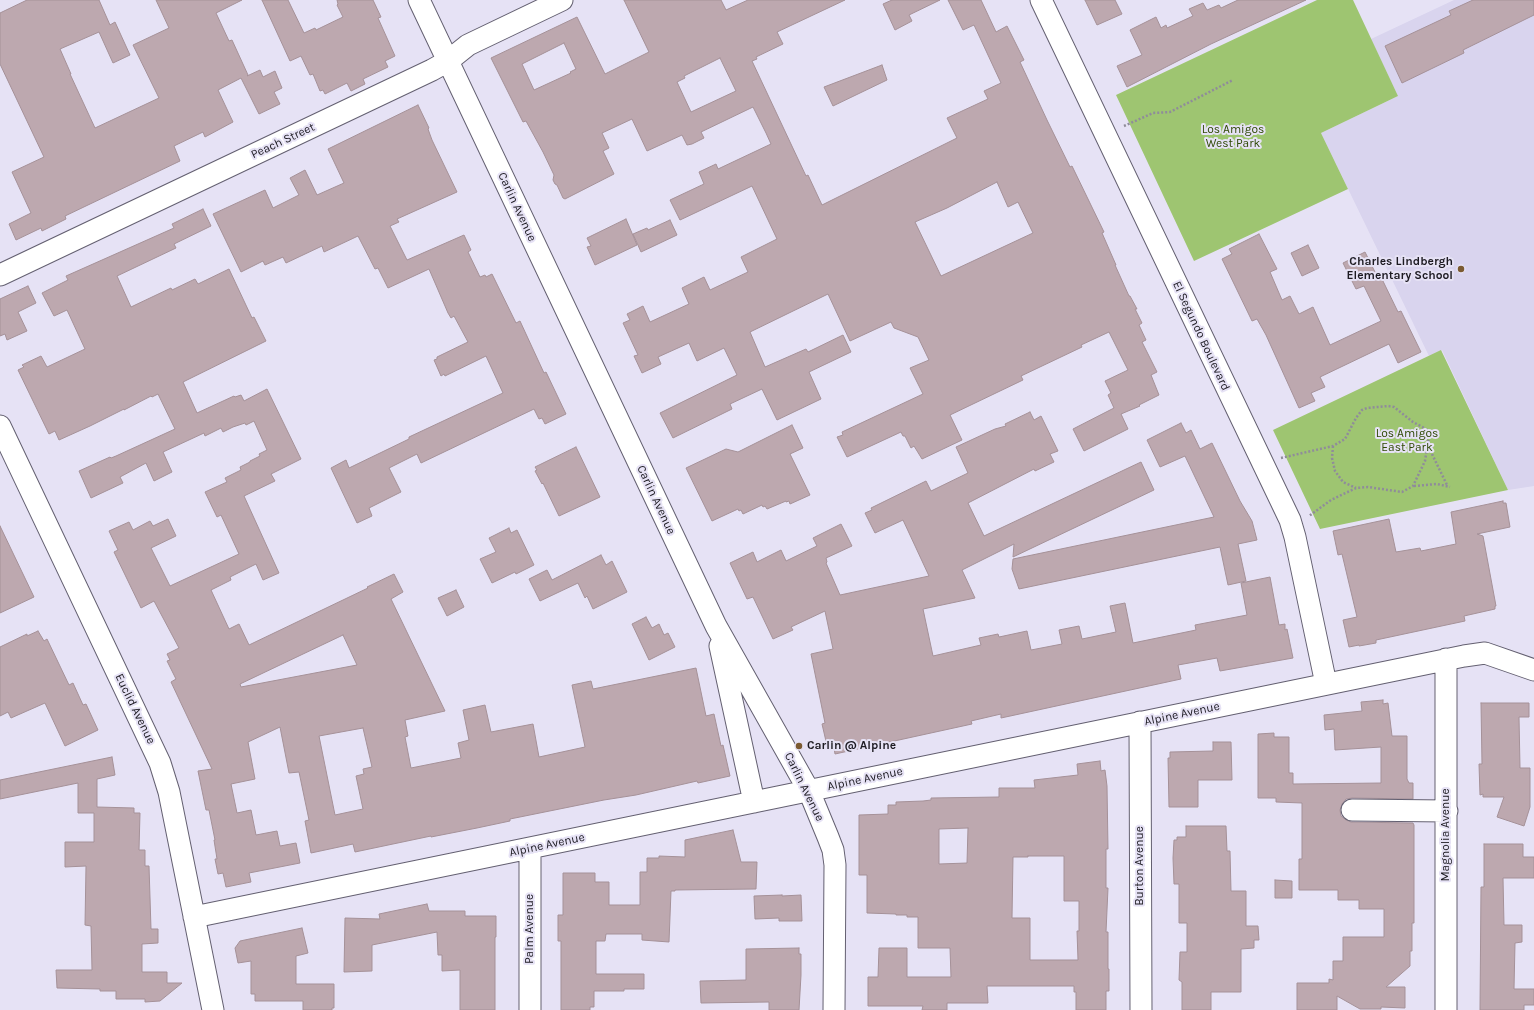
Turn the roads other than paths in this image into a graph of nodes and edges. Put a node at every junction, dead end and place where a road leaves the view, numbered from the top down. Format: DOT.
graph roads {
  1 [pos="419,0"];
  2 [pos="562,0"];
  3 [pos="1041,0"];
  4 [pos="448,61"];
  5 [pos="0,275"];
  6 [pos="0,426"];
  7 [pos="716,626"];
  8 [pos="1446,660"];
  9 [pos="1534,670"];
  10 [pos="1326,684"];
  11 [pos="1140,722"];
  12 [pos="809,791"];
  13 [pos="754,802"];
  14 [pos="1352,810"];
  15 [pos="1446,811"];
  16 [pos="530,848"];
  17 [pos="194,917"];
  18 [pos="213,1010"];
  19 [pos="530,1010"];
  20 [pos="834,1010"];
  21 [pos="1141,1010"];
  22 [pos="1446,1010"];
  1 -- 4 [label="street, Carlin Avenue"];
  2 -- 4 [label="street, Peach Street"];
  3 -- 10 [label="street, El Segundo Boulevard"];
  4 -- 5 [label="street, Peach Street"];
  4 -- 7 [label="street, Carlin Avenue"];
  6 -- 17 [label="street, Euclid Avenue"];
  7 -- 12 [label="street, Carlin Avenue"];
  7 -- 13 [label="street"];
  8 -- 9 [label="street, Alpine Avenue"];
  8 -- 10 [label="street, Alpine Avenue"];
  8 -- 15 [label="street, Magnolia Avenue"];
  10 -- 11 [label="street, Alpine Avenue"];
  11 -- 12 [label="street, Alpine Avenue"];
  11 -- 21 [label="street, Burton Avenue"];
  12 -- 13 [label="street, Alpine Avenue"];
  12 -- 20 [label="street, Carlin Avenue"];
  13 -- 16 [label="street, Alpine Avenue"];
  14 -- 15 [label="street"];
  15 -- 22 [label="street, Magnolia Avenue"];
  16 -- 17 [label="street, Alpine Avenue"];
  16 -- 19 [label="street, Palm Avenue"];
  17 -- 18 [label="street, Euclid Avenue"];
}
